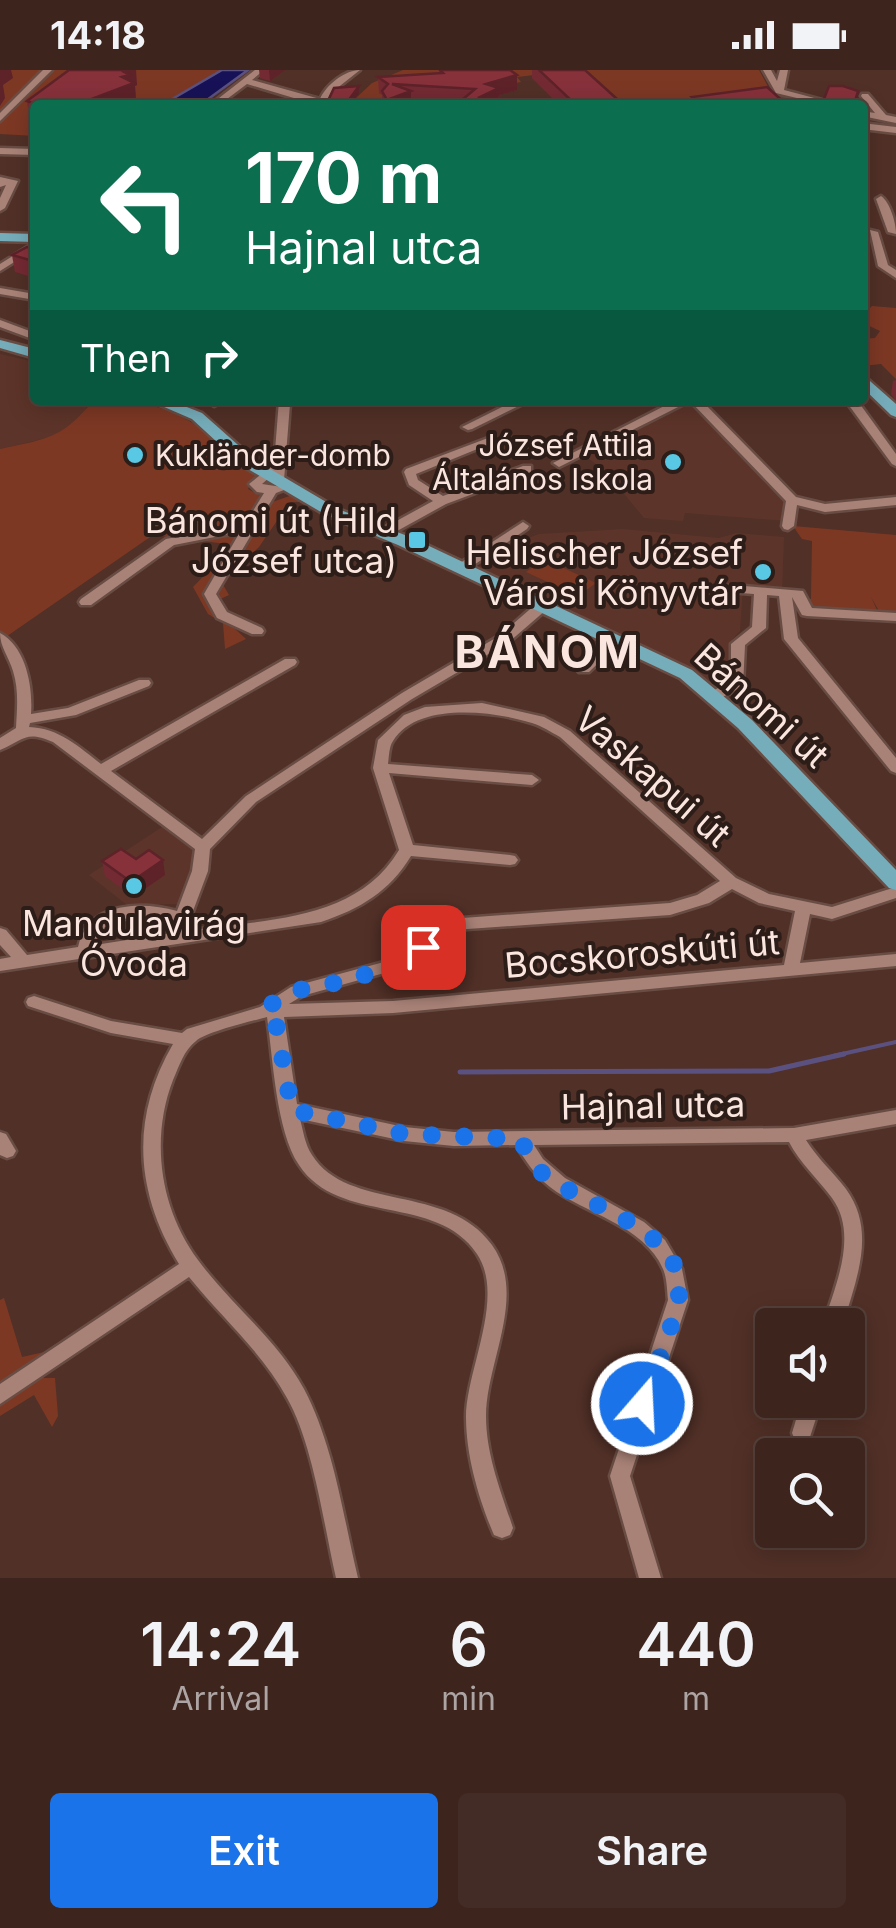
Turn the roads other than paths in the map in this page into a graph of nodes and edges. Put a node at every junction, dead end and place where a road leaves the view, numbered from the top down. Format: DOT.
graph roads {
  1 [pos="48,70"];
  2 [pos="260,70"];
  3 [pos="356,70"];
  4 [pos="767,70"];
  5 [pos="784,70"];
  6 [pos="248,82"];
  7 [pos="779,90"];
  8 [pos="865,96"];
  9 [pos="221,100"];
  10 [pos="308,100"];
  11 [pos="323,100"];
  12 [pos="818,100"];
  13 [pos="868,114"];
  14 [pos="883,117"];
  15 [pos="0,118"];
  16 [pos="896,120"];
  17 [pos="868,127"];
  18 [pos="896,130"];
  19 [pos="0,151"];
  20 [pos="30,152"];
  21 [pos="5,186"];
  22 [pos="881,198"];
  23 [pos="0,208"];
  24 [pos="868,231"];
  25 [pos="894,232"];
  26 [pos="0,236"];
  27 [pos="30,241"];
  28 [pos="30,246"];
  29 [pos="0,268"];
  30 [pos="896,274"];
  31 [pos="0,291"];
  32 [pos="30,296"];
  33 [pos="0,323"];
  34 [pos="30,335"];
  35 [pos="0,344"];
  36 [pos="30,353"];
  37 [pos="868,384"];
  38 [pos="168,405"];
  39 [pos="289,405"];
  40 [pos="515,405"];
  41 [pos="674,405"];
  42 [pos="700,405"];
  43 [pos="855,405"];
  44 [pos="896,412"];
  45 [pos="468,428"];
  46 [pos="488,441"];
  47 [pos="896,462"];
  48 [pos="559,463"];
  49 [pos="526,469"];
  50 [pos="275,482"];
  51 [pos="792,500"];
  52 [pos="442,501"];
  53 [pos="896,501"];
  54 [pos="254,526"];
  55 [pos="524,526"];
  56 [pos="788,526"];
  57 [pos="384,533"];
  58 [pos="461,568"];
  59 [pos="733,589"];
  60 [pos="761,591"];
  61 [pos="786,593"];
  62 [pos="86,602"];
  63 [pos="541,607"];
  64 [pos="896,618"];
  65 [pos="257,632"];
  66 [pos="0,637"];
  67 [pos="614,641"];
  68 [pos="290,662"];
  69 [pos="584,669"];
  70 [pos="144,683"];
  71 [pos="714,696"];
  72 [pos="23,725"];
  73 [pos="385,740"];
  74 [pos="0,745"];
  75 [pos="331,747"];
  76 [pos="380,768"];
  77 [pos="896,768"];
  78 [pos="102,770"];
  79 [pos="532,780"];
  80 [pos="203,847"];
  81 [pos="407,850"];
  82 [pos="510,860"];
  83 [pos="730,882"];
  84 [pos="896,883"];
  85 [pos="896,892"];
  86 [pos="803,910"];
  87 [pos="185,927"];
  88 [pos="0,934"];
  89 [pos="86,950"];
  90 [pos="21,959"];
  91 [pos="896,960"];
  92 [pos="0,965"];
  93 [pos="791,969"];
  94 [pos="34,1002"];
  95 [pos="270,1012"];
  96 [pos="184,1040"];
  97 [pos="292,1110"];
  98 [pos="896,1117"];
  99 [pos="794,1135"];
  100 [pos="521,1139"];
  101 [pos="188,1268"];
  102 [pos="838,1308"];
  103 [pos="0,1395"];
  104 [pos="807,1418"];
  105 [pos="802,1433"];
  106 [pos="502,1528"];
  107 [pos="346,1578"];
  108 [pos="650,1578"];
  1 -- 15 [label="street"];
  2 -- 6 [label="street"];
  3 -- 11 [label="street"];
  4 -- 7 [label="street"];
  5 -- 7 [label="street"];
  6 -- 9 [label="street"];
  6 -- 10 [label="street"];
  7 -- 12 [label="street"];
  8 -- 14 [label="street"];
  13 -- 14 [label="street"];
  14 -- 16 [label="street"];
  17 -- 18 [label="street"];
  19 -- 20 [label="street"];
  21 -- 23 [label="street"];
  22 -- 25 [label="street"];
  24 -- 25 [label="street"];
  24 -- 30 [label="street"];
  26 -- 27 [label="main road"];
  28 -- 29 [label="street"];
  31 -- 32 [label="street"];
  33 -- 34 [label="street"];
  35 -- 36 [label="main road"];
  37 -- 44 [label="main road"];
  38 -- 50 [label="main road, Bánomi út"];
  39 -- 50 [label="street"];
  40 -- 45 [label="street"];
  41 -- 48 [label="street"];
  42 -- 51 [label="street"];
  43 -- 47 [label="street"];
  46 -- 52 [label="street"];
  49 -- 52 [label="street"];
  50 -- 54 [label="street"];
  50 -- 57 [label="main road, Bánomi út"];
  51 -- 53 [label="street"];
  51 -- 56 [label="street"];
  52 -- 57 [label="street"];
  54 -- 62 [label="street"];
  54 -- 65 [label="street"];
  55 -- 58 [label="street"];
  57 -- 58 [label="main road, Bánomi út"];
  58 -- 63 [label="main road, Bánomi út"];
  59 -- 60 [label="street"];
  60 -- 61 [label="street"];
  60 -- 71 [label="street"];
  61 -- 64 [label="street"];
  61 -- 77 [label="street"];
  63 -- 67 [label="main road, Bánomi út"];
  63 -- 75 [label="street"];
  66 -- 72 [label="street"];
  67 -- 69 [label="street"];
  67 -- 71 [label="main road, Bánomi út"];
  68 -- 78 [label="street"];
  70 -- 72 [label="street"];
  71 -- 84 [label="main road, Bánomi út"];
  72 -- 74 [label="street"];
  72 -- 78 [label="street"];
  73 -- 75 [label="street"];
  73 -- 76 [label="street"];
  73 -- 83 [label="street, Vaskapui út"];
  75 -- 80 [label="street"];
  76 -- 79 [label="street"];
  76 -- 81 [label="street"];
  78 -- 80 [label="street"];
  80 -- 87 [label="street"];
  81 -- 82 [label="street"];
  81 -- 87 [label="street"];
  83 -- 86 [label="street, Vaskapui út"];
  83 -- 95 [label="street"];
  85 -- 86 [label="street, Vaskapui út"];
  86 -- 93 [label="street"];
  87 -- 89 [label="street"];
  87 -- 89 [label="street"];
  88 -- 90 [label="street"];
  89 -- 90 [label="street"];
  90 -- 92 [label="street"];
  91 -- 93 [label="street, Bocskoroskúti út"];
  93 -- 95 [label="street, Bocskoroskúti út"];
  94 -- 96 [label="street"];
  95 -- 96 [label="street"];
  95 -- 97 [label="street"];
  96 -- 101 [label="street"];
  97 -- 100 [label="street, Hajnal utca"];
  97 -- 106 [label="street"];
  98 -- 99 [label="street, Hajnal utca"];
  99 -- 100 [label="street, Hajnal utca"];
  99 -- 102 [label="street"];
  100 -- 108 [label="street"];
  101 -- 103 [label="street"];
  101 -- 107 [label="street"];
  104 -- 105 [label="street"];
}
